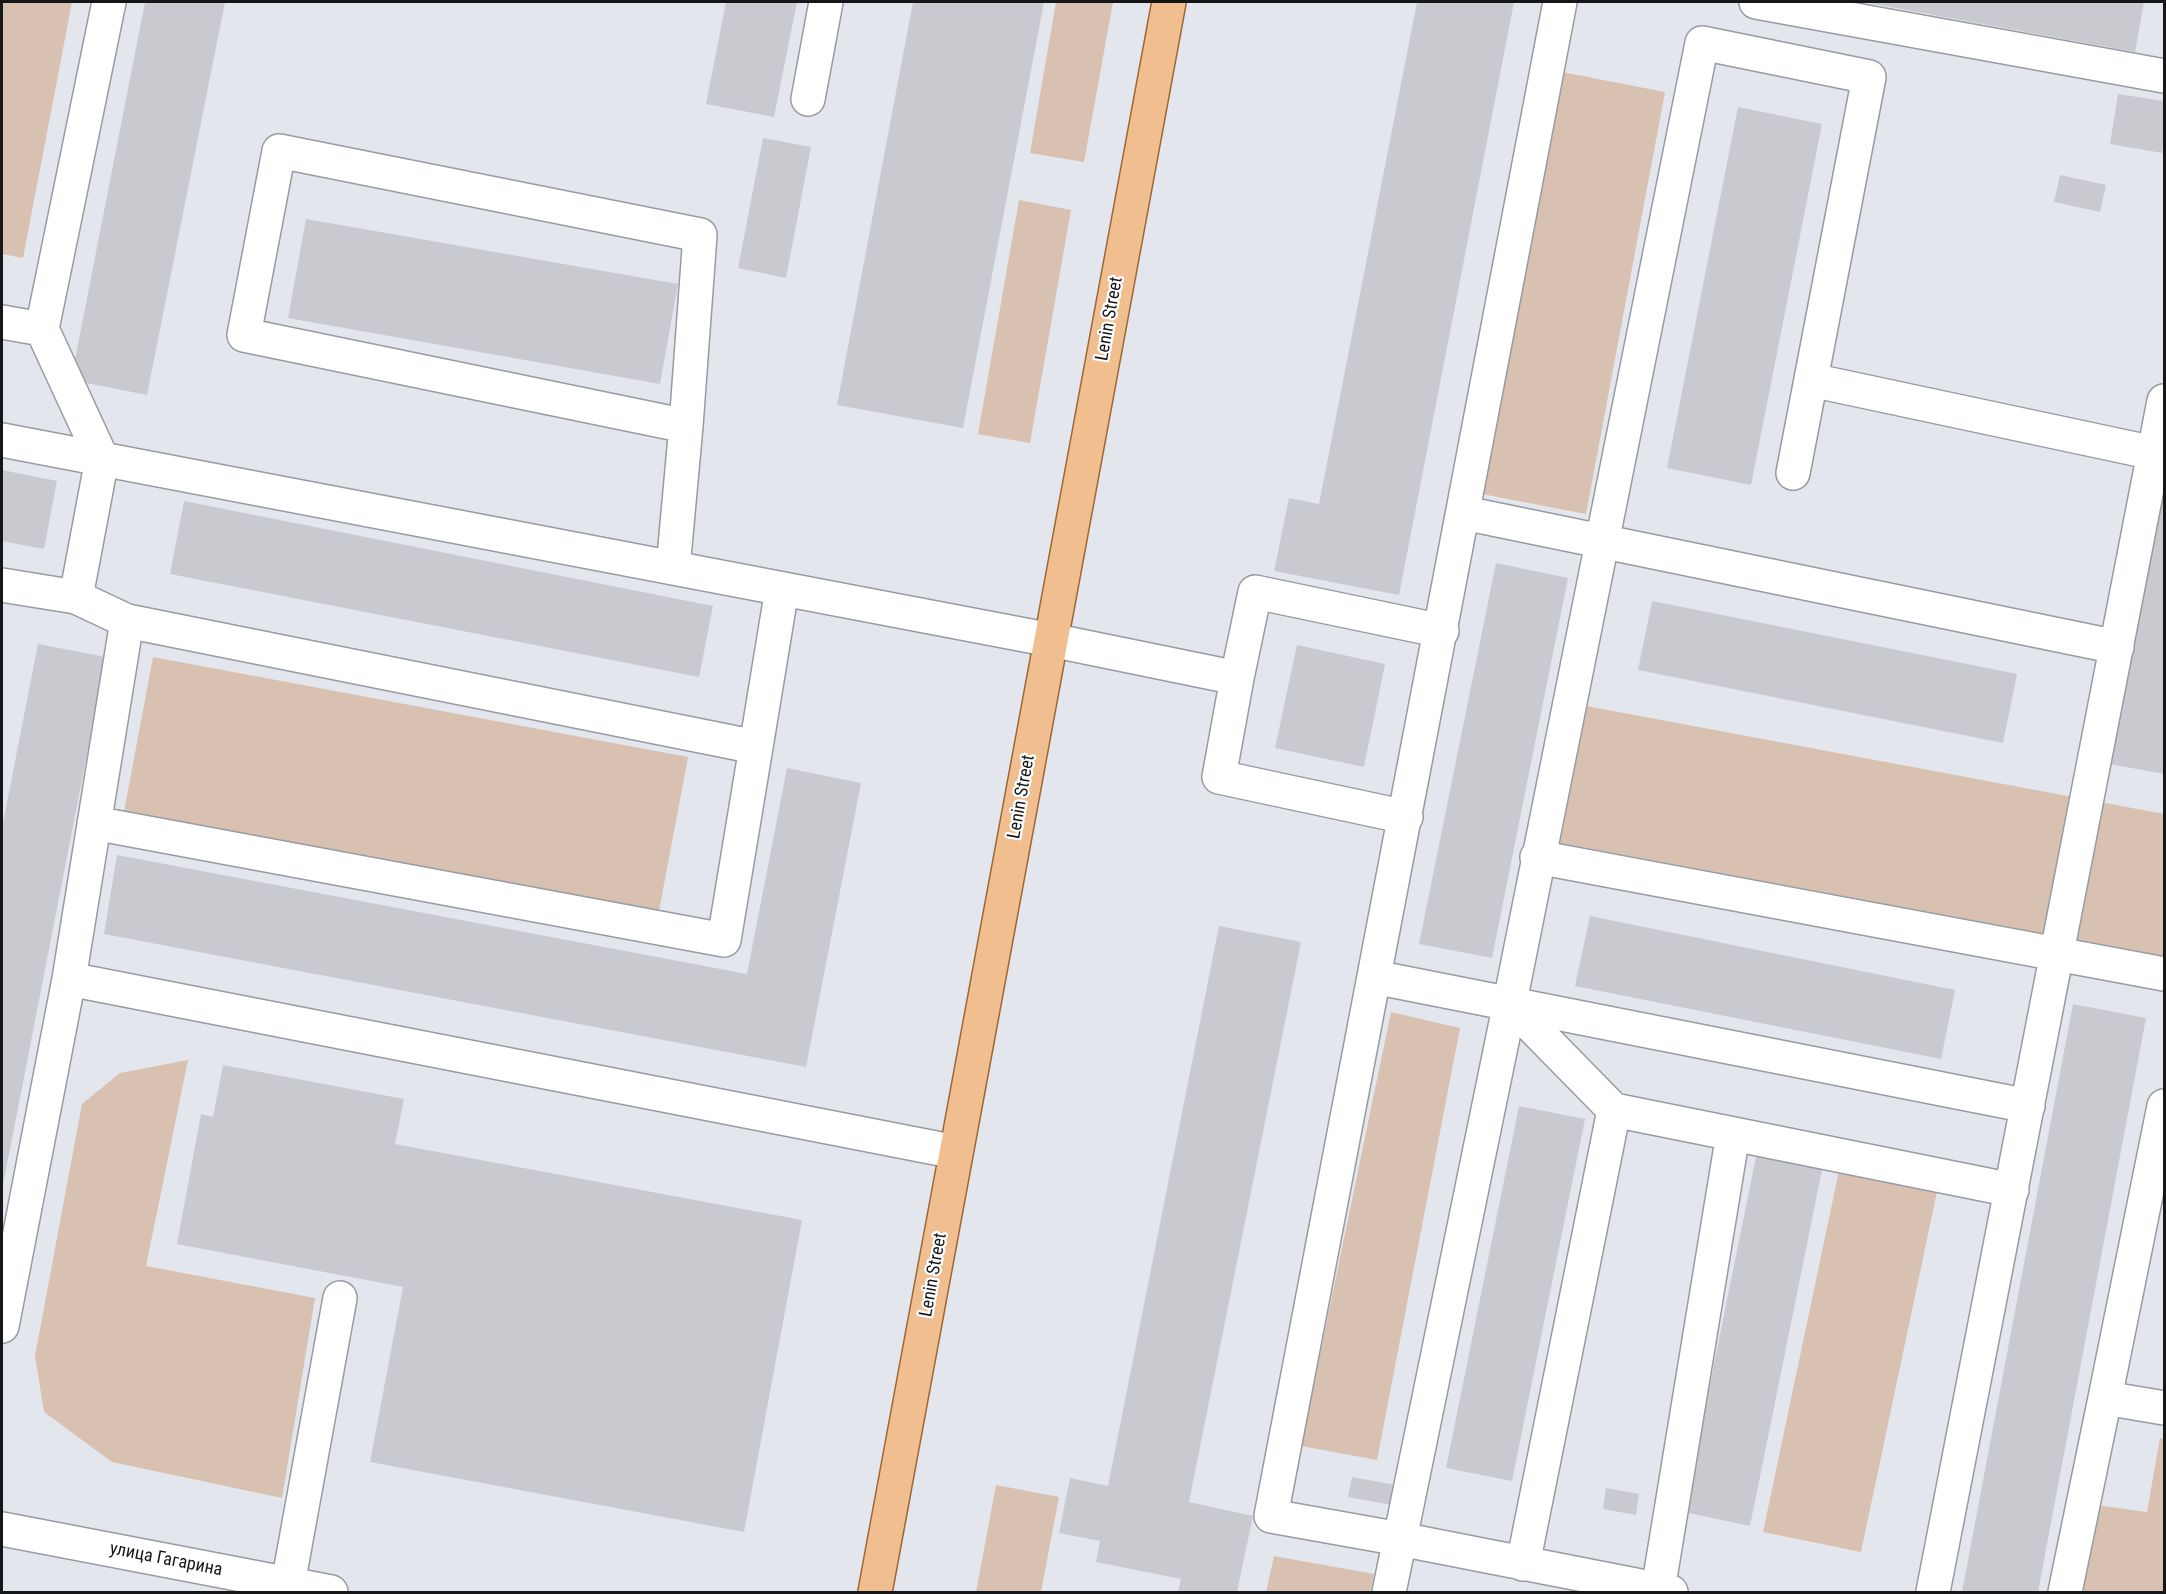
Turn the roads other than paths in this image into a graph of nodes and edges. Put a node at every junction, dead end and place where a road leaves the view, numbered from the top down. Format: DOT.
graph roads {
  1 [pos="109,2"];
  2 [pos="826,2"];
  3 [pos="1169,2"];
  4 [pos="1560,2"];
  5 [pos="1756,2"];
  6 [pos="2164,76"];
  7 [pos="808,99"];
  8 [pos="2,322"];
  9 [pos="42,329"];
  10 [pos="1811,380"];
  11 [pos="2164,401"];
  12 [pos="686,426"];
  13 [pos="2,440"];
  14 [pos="2154,453"];
  15 [pos="102,459"];
  16 [pos="1792,473"];
  17 [pos="1464,513"];
  18 [pos="1601,541"];
  19 [pos="673,568"];
  20 [pos="782,589"];
  21 [pos="3,593"];
  22 [pos="76,597"];
  23 [pos="127,621"];
  24 [pos="1442,630"];
  25 [pos="1051,640"];
  26 [pos="2117,647"];
  27 [pos="1238,678"];
  28 [pos="756,747"];
  29 [pos="1406,816"];
  30 [pos="94,823"];
  31 [pos="1538,857"];
  32 [pos="2057,954"];
  33 [pos="2164,974"];
  34 [pos="1374,977"];
  35 [pos="69,979"];
  36 [pos="1510,1004"];
  37 [pos="2028,1106"];
  38 [pos="2164,1106"];
  39 [pos="1614,1110"];
  40 [pos="1733,1134"];
  41 [pos="956,1152"];
  42 [pos="2012,1190"];
  43 [pos="340,1298"];
  44 [pos="2,1326"];
  45 [pos="2105,1398"];
  46 [pos="2164,1408"];
  47 [pos="2,1529"];
  48 [pos="1400,1539"];
  49 [pos="1523,1564"];
  50 [pos="231,1583"];
  51 [pos="288,1584"];
  52 [pos="1664,1591"];
  53 [pos="331,1593"];
  54 [pos="875,1593"];
  55 [pos="1389,1593"];
  56 [pos="1933,1593"];
  57 [pos="2065,1593"];
  1 -- 9 [label="street"];
  2 -- 7 [label="street"];
  3 -- 25 [label="main road, Lenin Street"];
  4 -- 17 [label="street"];
  5 -- 6 [label="street"];
  8 -- 9 [label="street"];
  9 -- 15 [label="street"];
  10 -- 14 [label="street"];
  10 -- 16 [label="street"];
  10 -- 18 [label="street"];
  11 -- 14 [label="street"];
  12 -- 12 [label="street"];
  12 -- 19 [label="street"];
  13 -- 15 [label="street"];
  14 -- 26 [label="street"];
  15 -- 19 [label="street"];
  15 -- 22 [label="street"];
  17 -- 18 [label="street"];
  17 -- 24 [label="street"];
  18 -- 26 [label="street"];
  18 -- 31 [label="street"];
  19 -- 20 [label="street"];
  20 -- 25 [label="street"];
  20 -- 28 [label="street"];
  21 -- 22 [label="street"];
  22 -- 23 [label="street"];
  23 -- 28 [label="street"];
  23 -- 30 [label="street"];
  24 -- 27 [label="street"];
  24 -- 29 [label="street"];
  25 -- 27 [label="street"];
  25 -- 41 [label="main road, Lenin Street"];
  26 -- 32 [label="street"];
  27 -- 29 [label="street"];
  28 -- 30 [label="street"];
  29 -- 34 [label="street"];
  30 -- 35 [label="street"];
  31 -- 32 [label="street"];
  31 -- 36 [label="street"];
  32 -- 33 [label="street"];
  32 -- 37 [label="street"];
  34 -- 36 [label="street"];
  34 -- 48 [label="street"];
  35 -- 41 [label="street"];
  35 -- 44 [label="street"];
  36 -- 37 [label="street"];
  36 -- 39 [label="street"];
  36 -- 48 [label="street"];
  37 -- 42 [label="street"];
  38 -- 45 [label="street"];
  39 -- 40 [label="street"];
  39 -- 49 [label="street"];
  40 -- 42 [label="street"];
  40 -- 52 [label="street"];
  41 -- 54 [label="main road, Lenin Street"];
  42 -- 56 [label="street"];
  43 -- 51 [label="street"];
  45 -- 46 [label="street"];
  45 -- 57 [label="street"];
  47 -- 50 [label="street, улица Гагарина"];
  48 -- 49 [label="street"];
  48 -- 55 [label="street"];
  49 -- 52 [label="street"];
  50 -- 51 [label="street, улица Гагарина"];
  51 -- 53 [label="street, улица Гагарина"];
}
